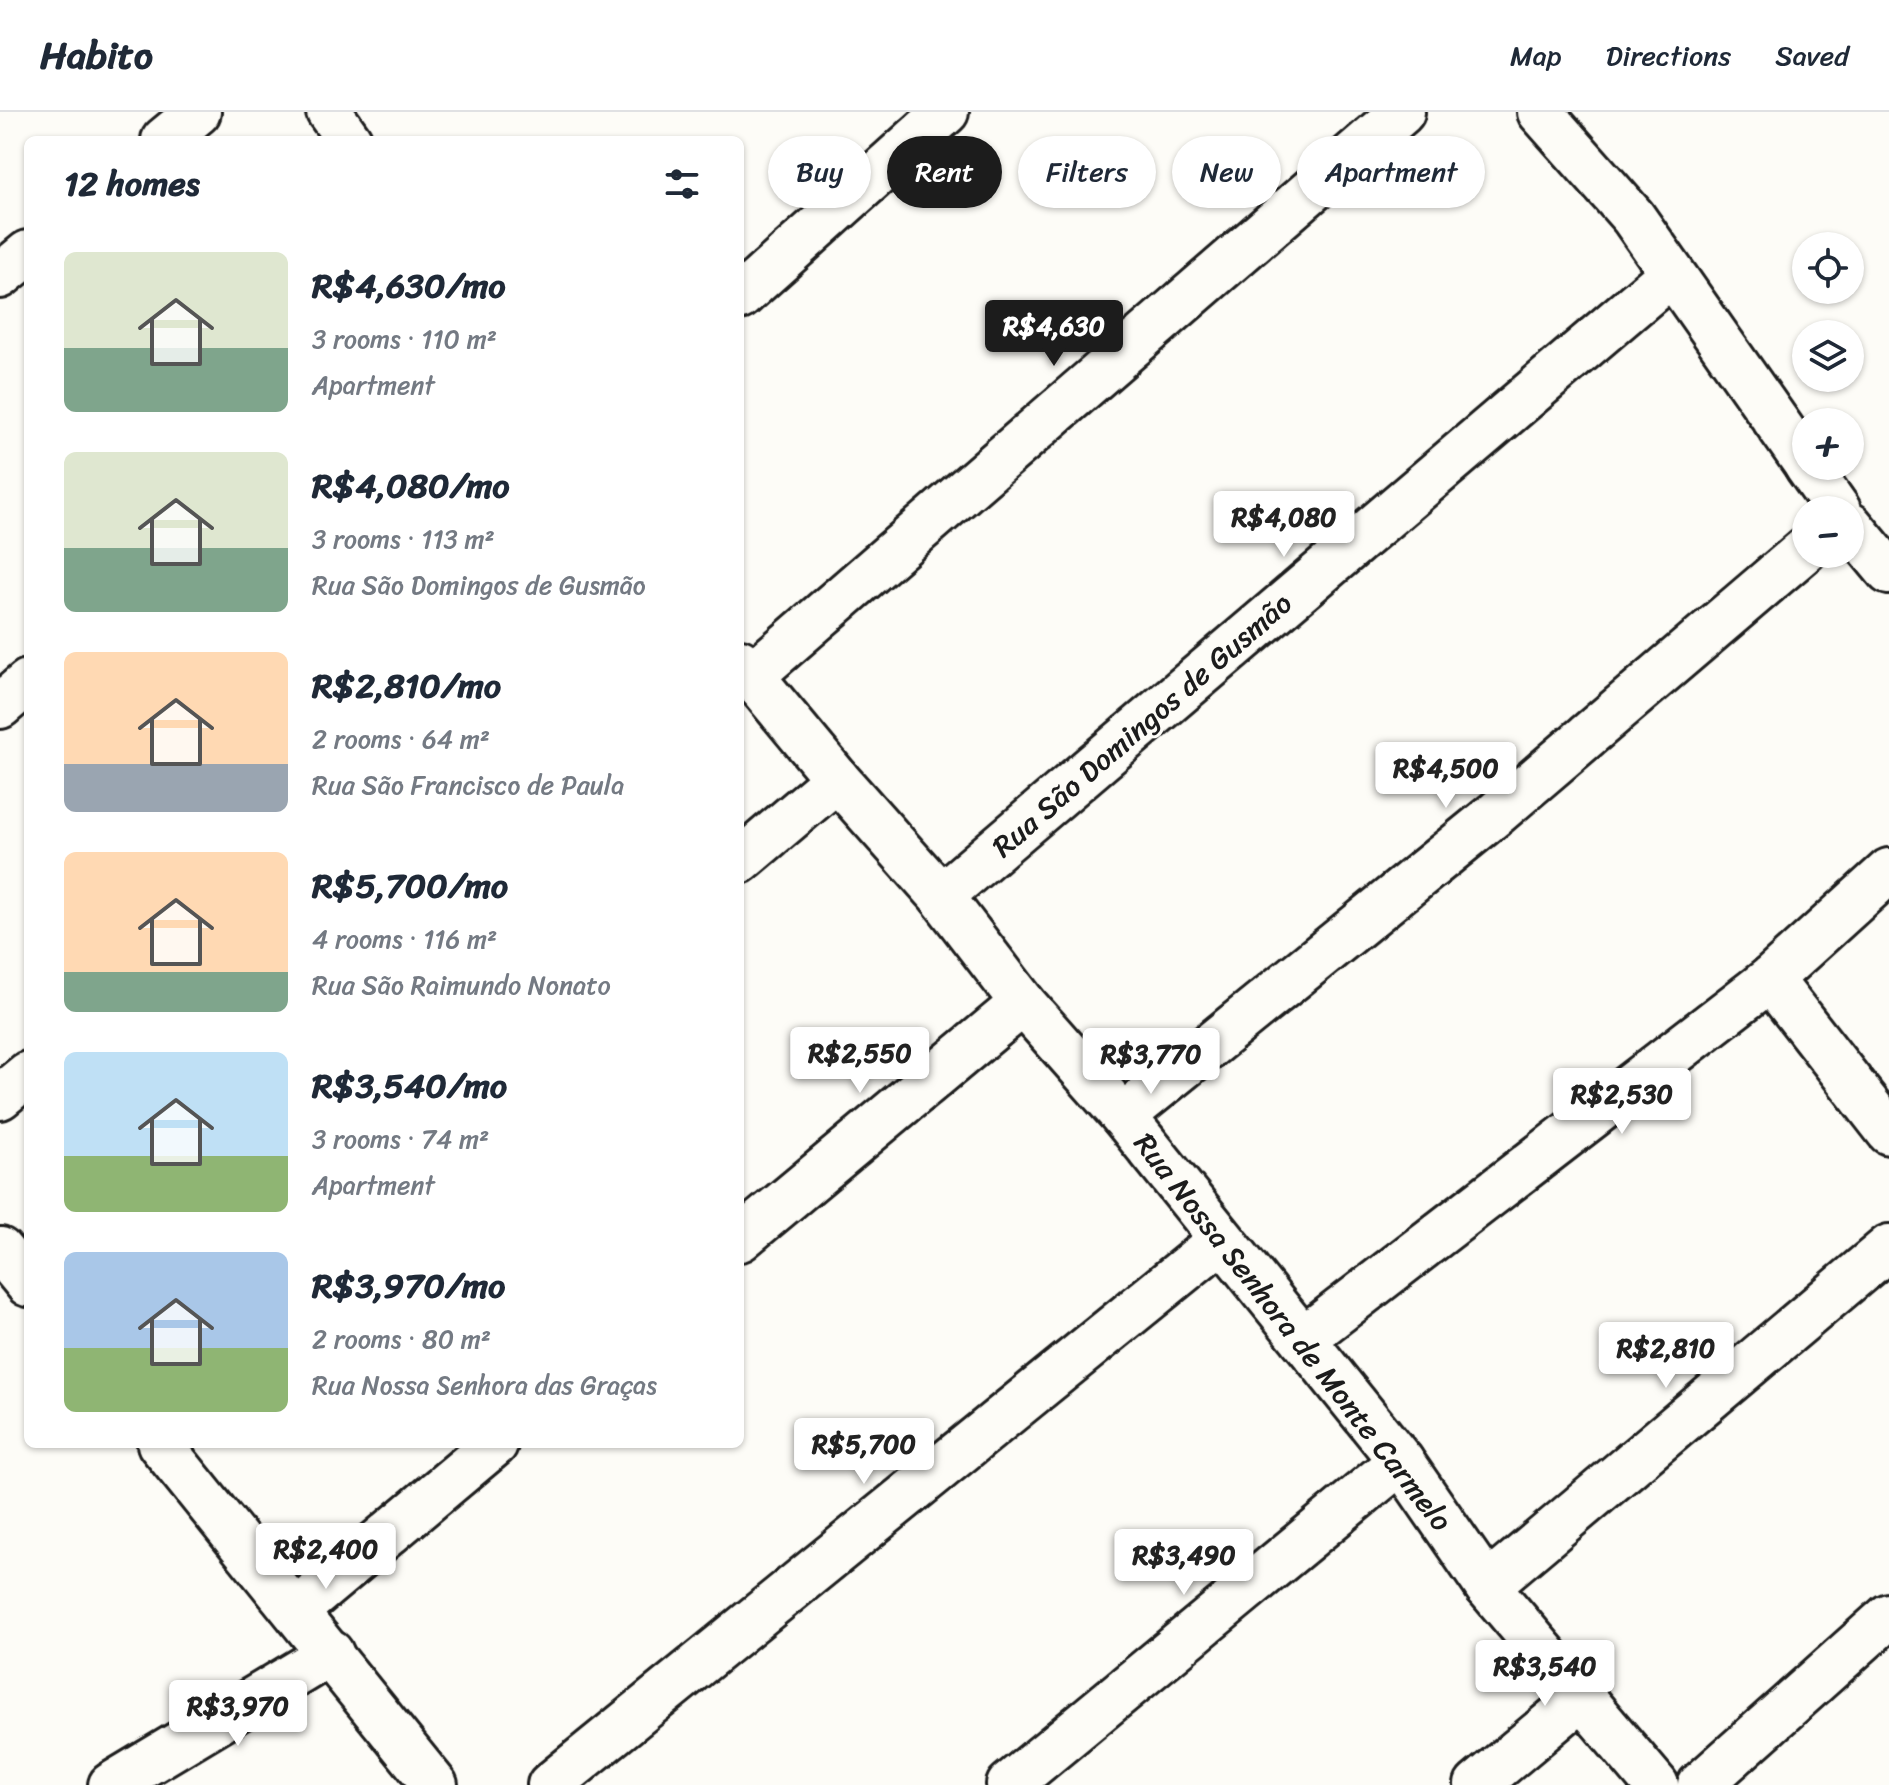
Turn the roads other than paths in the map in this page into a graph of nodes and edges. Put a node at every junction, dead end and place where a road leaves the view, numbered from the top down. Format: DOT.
graph roads {
  1 [pos="198,112"];
  2 [pos="329,112"];
  3 [pos="946,112"];
  4 [pos="1402,112"];
  5 [pos="1540,112"];
  6 [pos="169,136"];
  7 [pos="346,136"];
  8 [pos="24,257"];
  9 [pos="1671,274"];
  10 [pos="0,278"];
  11 [pos="24,286"];
  12 [pos="744,293"];
  13 [pos="1792,444"];
  14 [pos="1864,542"];
  15 [pos="1792,561"];
  16 [pos="1889,572"];
  17 [pos="746,669"];
  18 [pos="24,685"];
  19 [pos="0,706"];
  20 [pos="837,779"];
  21 [pos="744,858"];
  22 [pos="1889,871"];
  23 [pos="941,896"];
  24 [pos="1770,979"];
  25 [pos="1023,1003"];
  26 [pos="24,1077"];
  27 [pos="0,1097"];
  28 [pos="1123,1116"];
  29 [pos="1889,1132"];
  30 [pos="744,1236"];
  31 [pos="1221,1240"];
  32 [pos="1889,1247"];
  33 [pos="0,1250"];
  34 [pos="24,1279"];
  35 [pos="1303,1339"];
  36 [pos="163,1448"];
  37 [pos="490,1448"];
  38 [pos="1401,1461"];
  39 [pos="1487,1586"];
  40 [pos="297,1610"];
  41 [pos="1889,1616"];
  42 [pos="331,1653"];
  43 [pos="1581,1698"];
  44 [pos="111,1785"];
  45 [pos="435,1785"];
  46 [pos="550,1785"];
  47 [pos="1009,1785"];
  48 [pos="1477,1785"];
  49 [pos="1656,1785"];
  50 [pos="1700,1785"];
  1 -- 6 [label="street"];
  2 -- 7 [label="street"];
  3 -- 12 [label="street"];
  4 -- 17 [label="street"];
  5 -- 9 [label="street"];
  8 -- 10 [label="street"];
  9 -- 13 [label="street"];
  9 -- 23 [label="street, Rua São Domingos de Gusmão"];
  10 -- 11 [label="street"];
  14 -- 16 [label="street"];
  15 -- 28 [label="street"];
  17 -- 20 [label="street, Rua Nossa Senhora de Monte Carmelo"];
  18 -- 19 [label="street"];
  20 -- 21 [label="street"];
  20 -- 23 [label="street, Rua Nossa Senhora de Monte Carmelo"];
  22 -- 24 [label="street"];
  23 -- 25 [label="street, Rua Nossa Senhora de Monte Carmelo"];
  24 -- 29 [label="street"];
  24 -- 35 [label="street"];
  25 -- 28 [label="street, Rua Nossa Senhora de Monte Carmelo"];
  25 -- 30 [label="street"];
  26 -- 27 [label="street"];
  28 -- 31 [label="street, Rua Nossa Senhora de Monte Carmelo"];
  31 -- 35 [label="street, Rua Nossa Senhora de Monte Carmelo"];
  31 -- 46 [label="street"];
  32 -- 39 [label="street"];
  33 -- 34 [label="street"];
  35 -- 38 [label="street, Rua Nossa Senhora de Monte Carmelo"];
  36 -- 40 [label="street"];
  37 -- 40 [label="street"];
  38 -- 39 [label="street, Rua Nossa Senhora de Monte Carmelo"];
  38 -- 47 [label="street"];
  39 -- 43 [label="street, Rua Nossa Senhora de Monte Carmelo"];
  40 -- 42 [label="street"];
  41 -- 50 [label="street"];
  42 -- 44 [label="street"];
  42 -- 45 [label="street"];
  43 -- 48 [label="street"];
  43 -- 49 [label="street, Rua Nossa Senhora de Monte Carmelo"];
}
